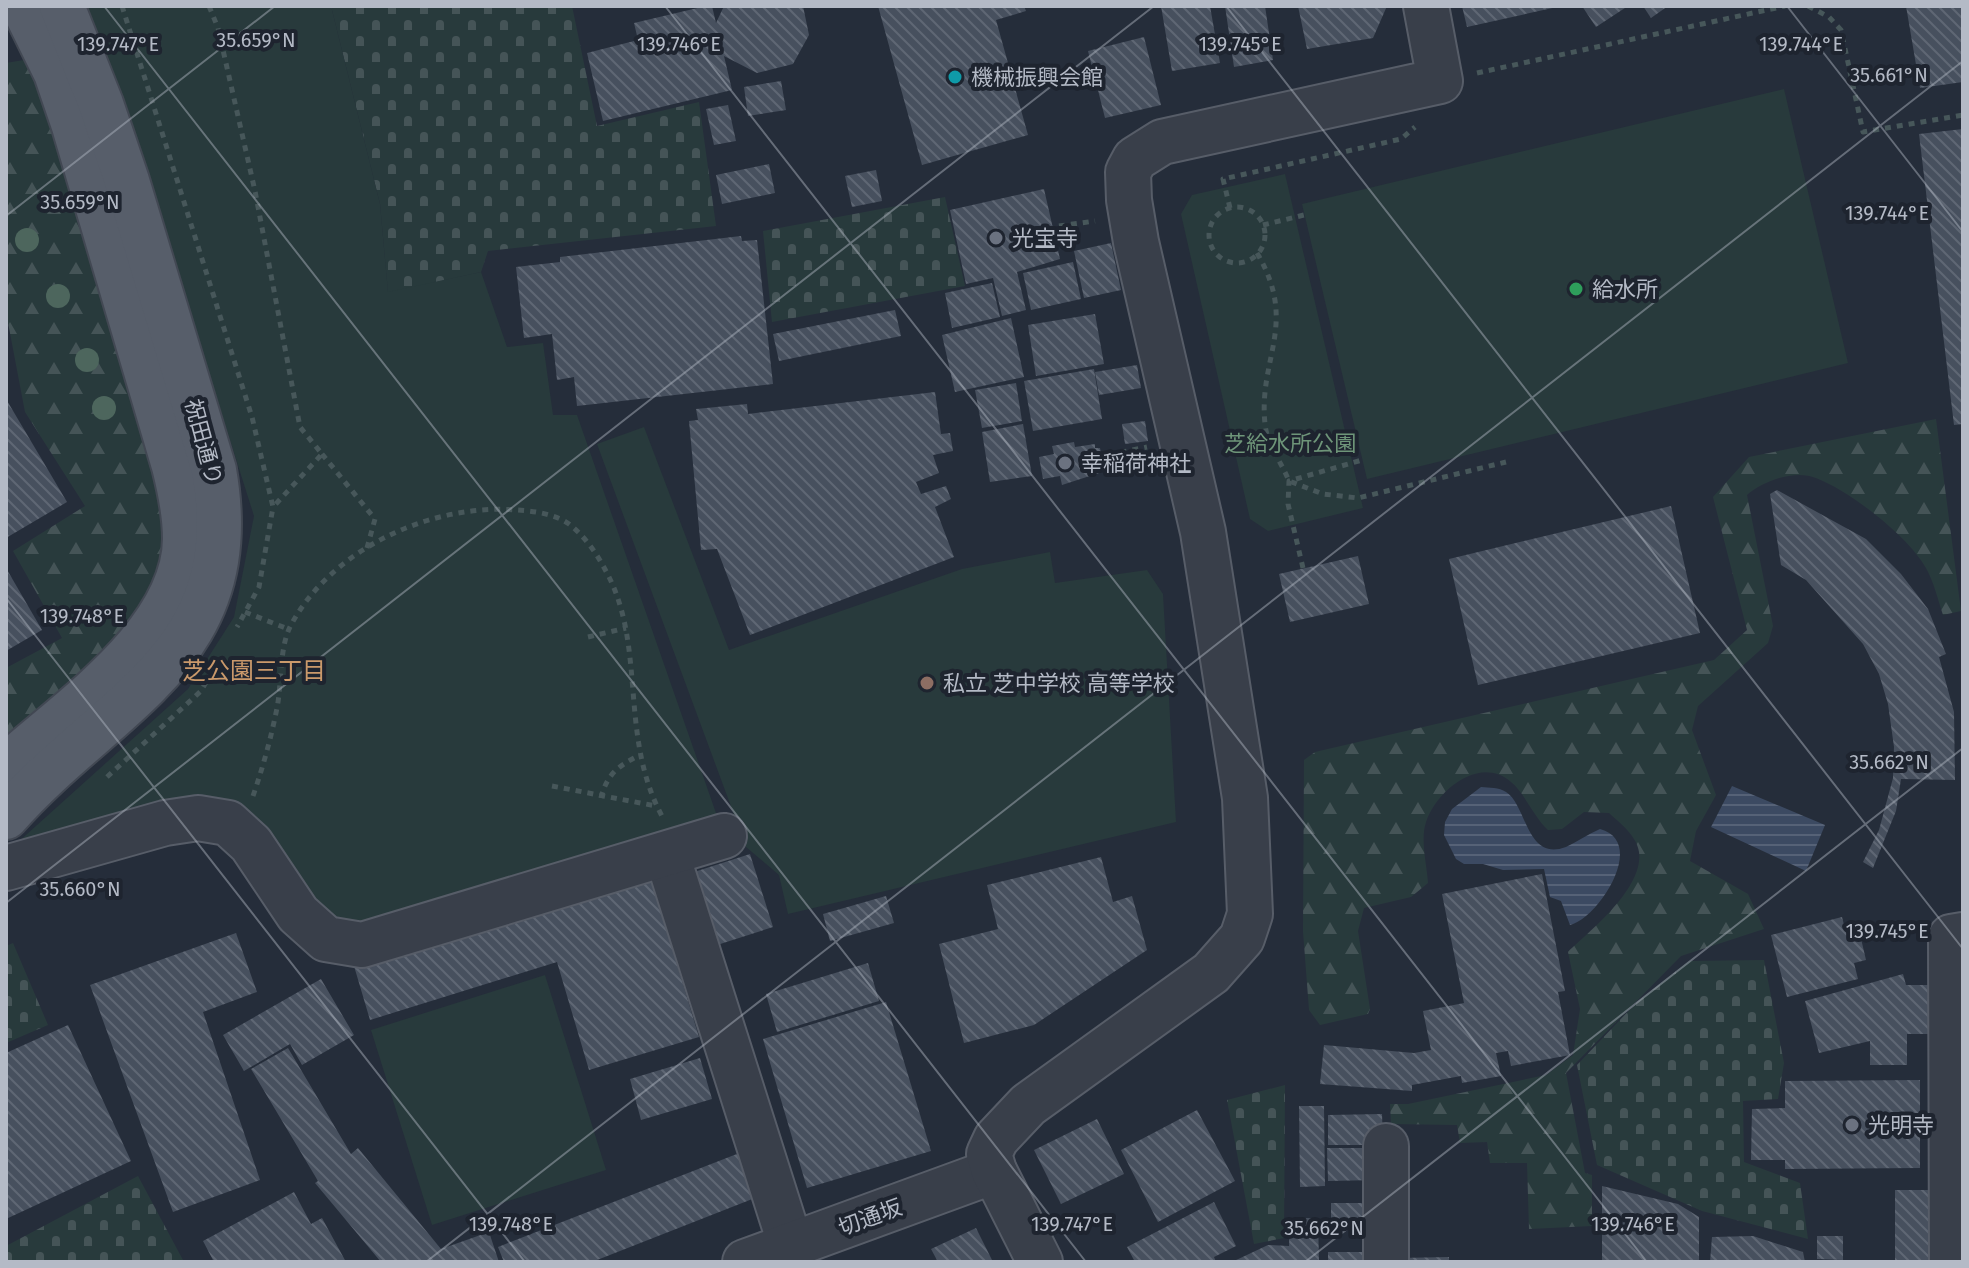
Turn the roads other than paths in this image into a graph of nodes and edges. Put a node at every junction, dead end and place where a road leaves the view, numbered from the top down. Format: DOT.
graph roads {
  1 [pos="23,6"];
  2 [pos="62,6"];
  3 [pos="1426,6"];
  4 [pos="8,801"];
  5 [pos="724,836"];
  6 [pos="674,853"];
  7 [pos="6,868"];
  8 [pos="1963,935"];
  9 [pos="1386,1146"];
  10 [pos="1001,1184"];
  11 [pos="791,1246"];
  12 [pos="745,1262"];
  13 [pos="1040,1262"];
  14 [pos="1386,1262"];
  15 [pos="1952,1262"];
  1 -- 4 [label="main road, 祝田通り"];
  2 -- 4 [label="main road, 祝田通り"];
  3 -- 10 [label="street"];
  5 -- 6 [label="street"];
  6 -- 7 [label="street"];
  6 -- 11 [label="street"];
  8 -- 15 [label="street"];
  9 -- 14 [label="street"];
  10 -- 11 [label="street, 切通坂"];
  10 -- 13 [label="street"];
  11 -- 12 [label="street, 切通坂"];
}
